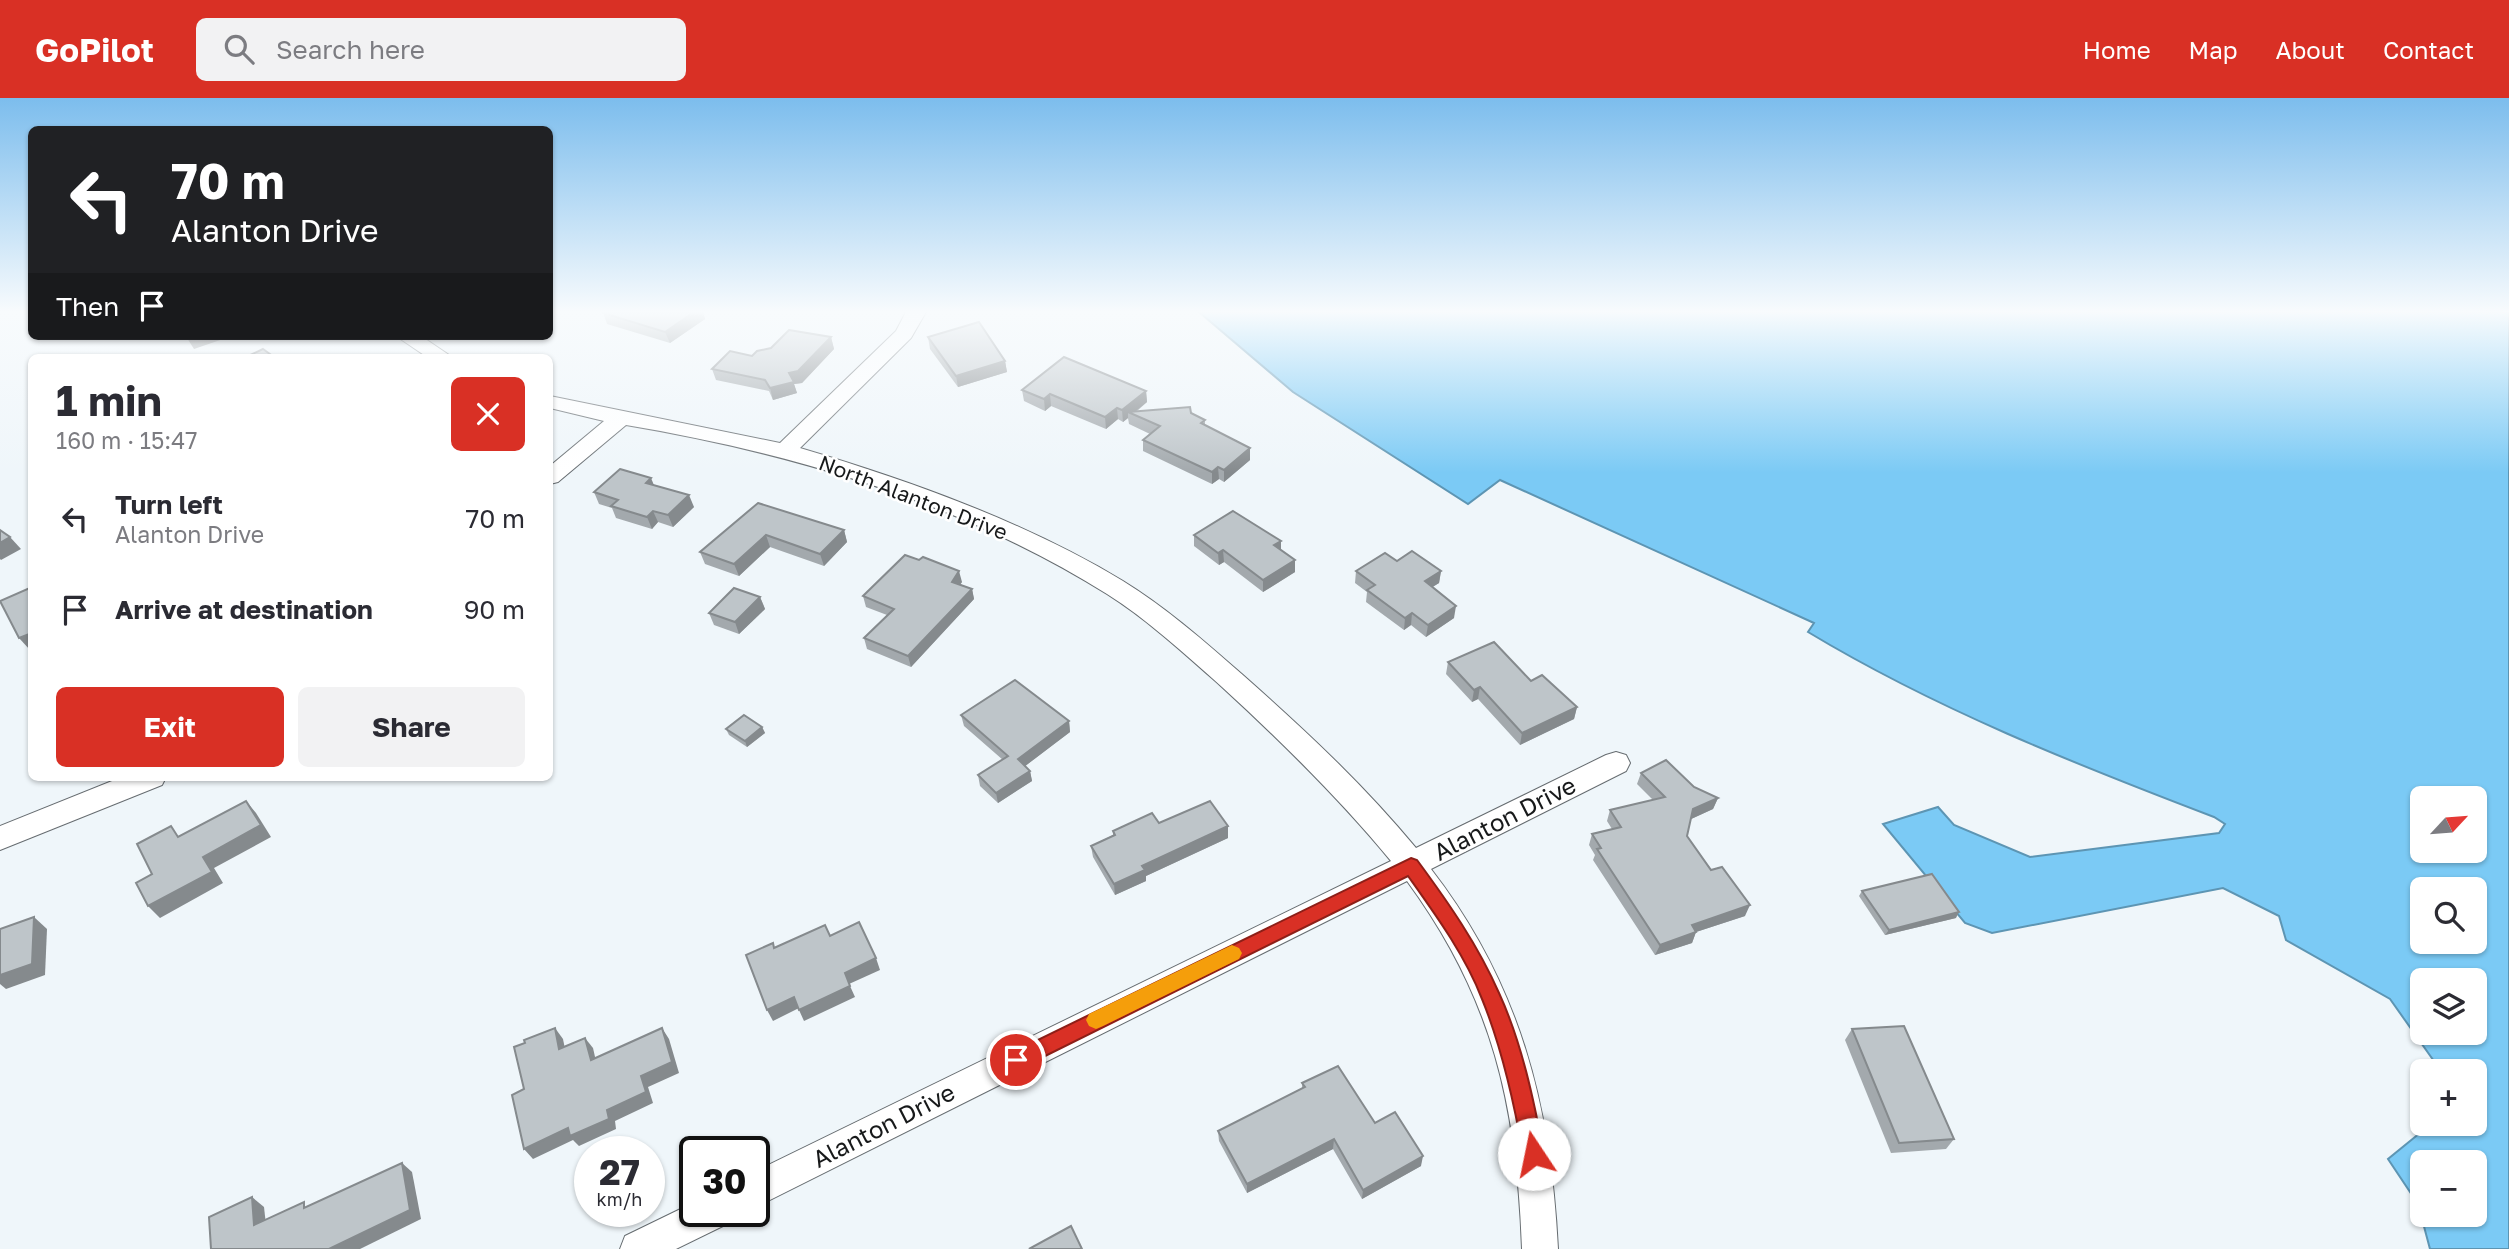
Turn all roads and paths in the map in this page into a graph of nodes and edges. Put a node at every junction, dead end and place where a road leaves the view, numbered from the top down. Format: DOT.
graph roads {
  1 [pos="871,366"];
  2 [pos="553,402"];
  3 [pos="622,417"];
  4 [pos="784,451"];
  5 [pos="553,474"];
  6 [pos="1616,763"];
  7 [pos="142,781"];
  8 [pos="0,838"];
  9 [pos="1411,866"];
  10 [pos="770,1183"];
  11 [pos="682,1227"];
  12 [pos="638,1249"];
  13 [pos="1541,1249"];
  1 -- 4 [label="street"];
  2 -- 3 [label="street, North Alanton Drive"];
  3 -- 4 [label="street, North Alanton Drive"];
  3 -- 5 [label="street"];
  4 -- 9 [label="street, North Alanton Drive"];
  6 -- 9 [label="street, Alanton Drive"];
  7 -- 8 [label="street"];
  9 -- 10 [label="street, Alanton Drive"];
  9 -- 13 [label="street, North Alanton Drive"];
  11 -- 12 [label="street"];
}
